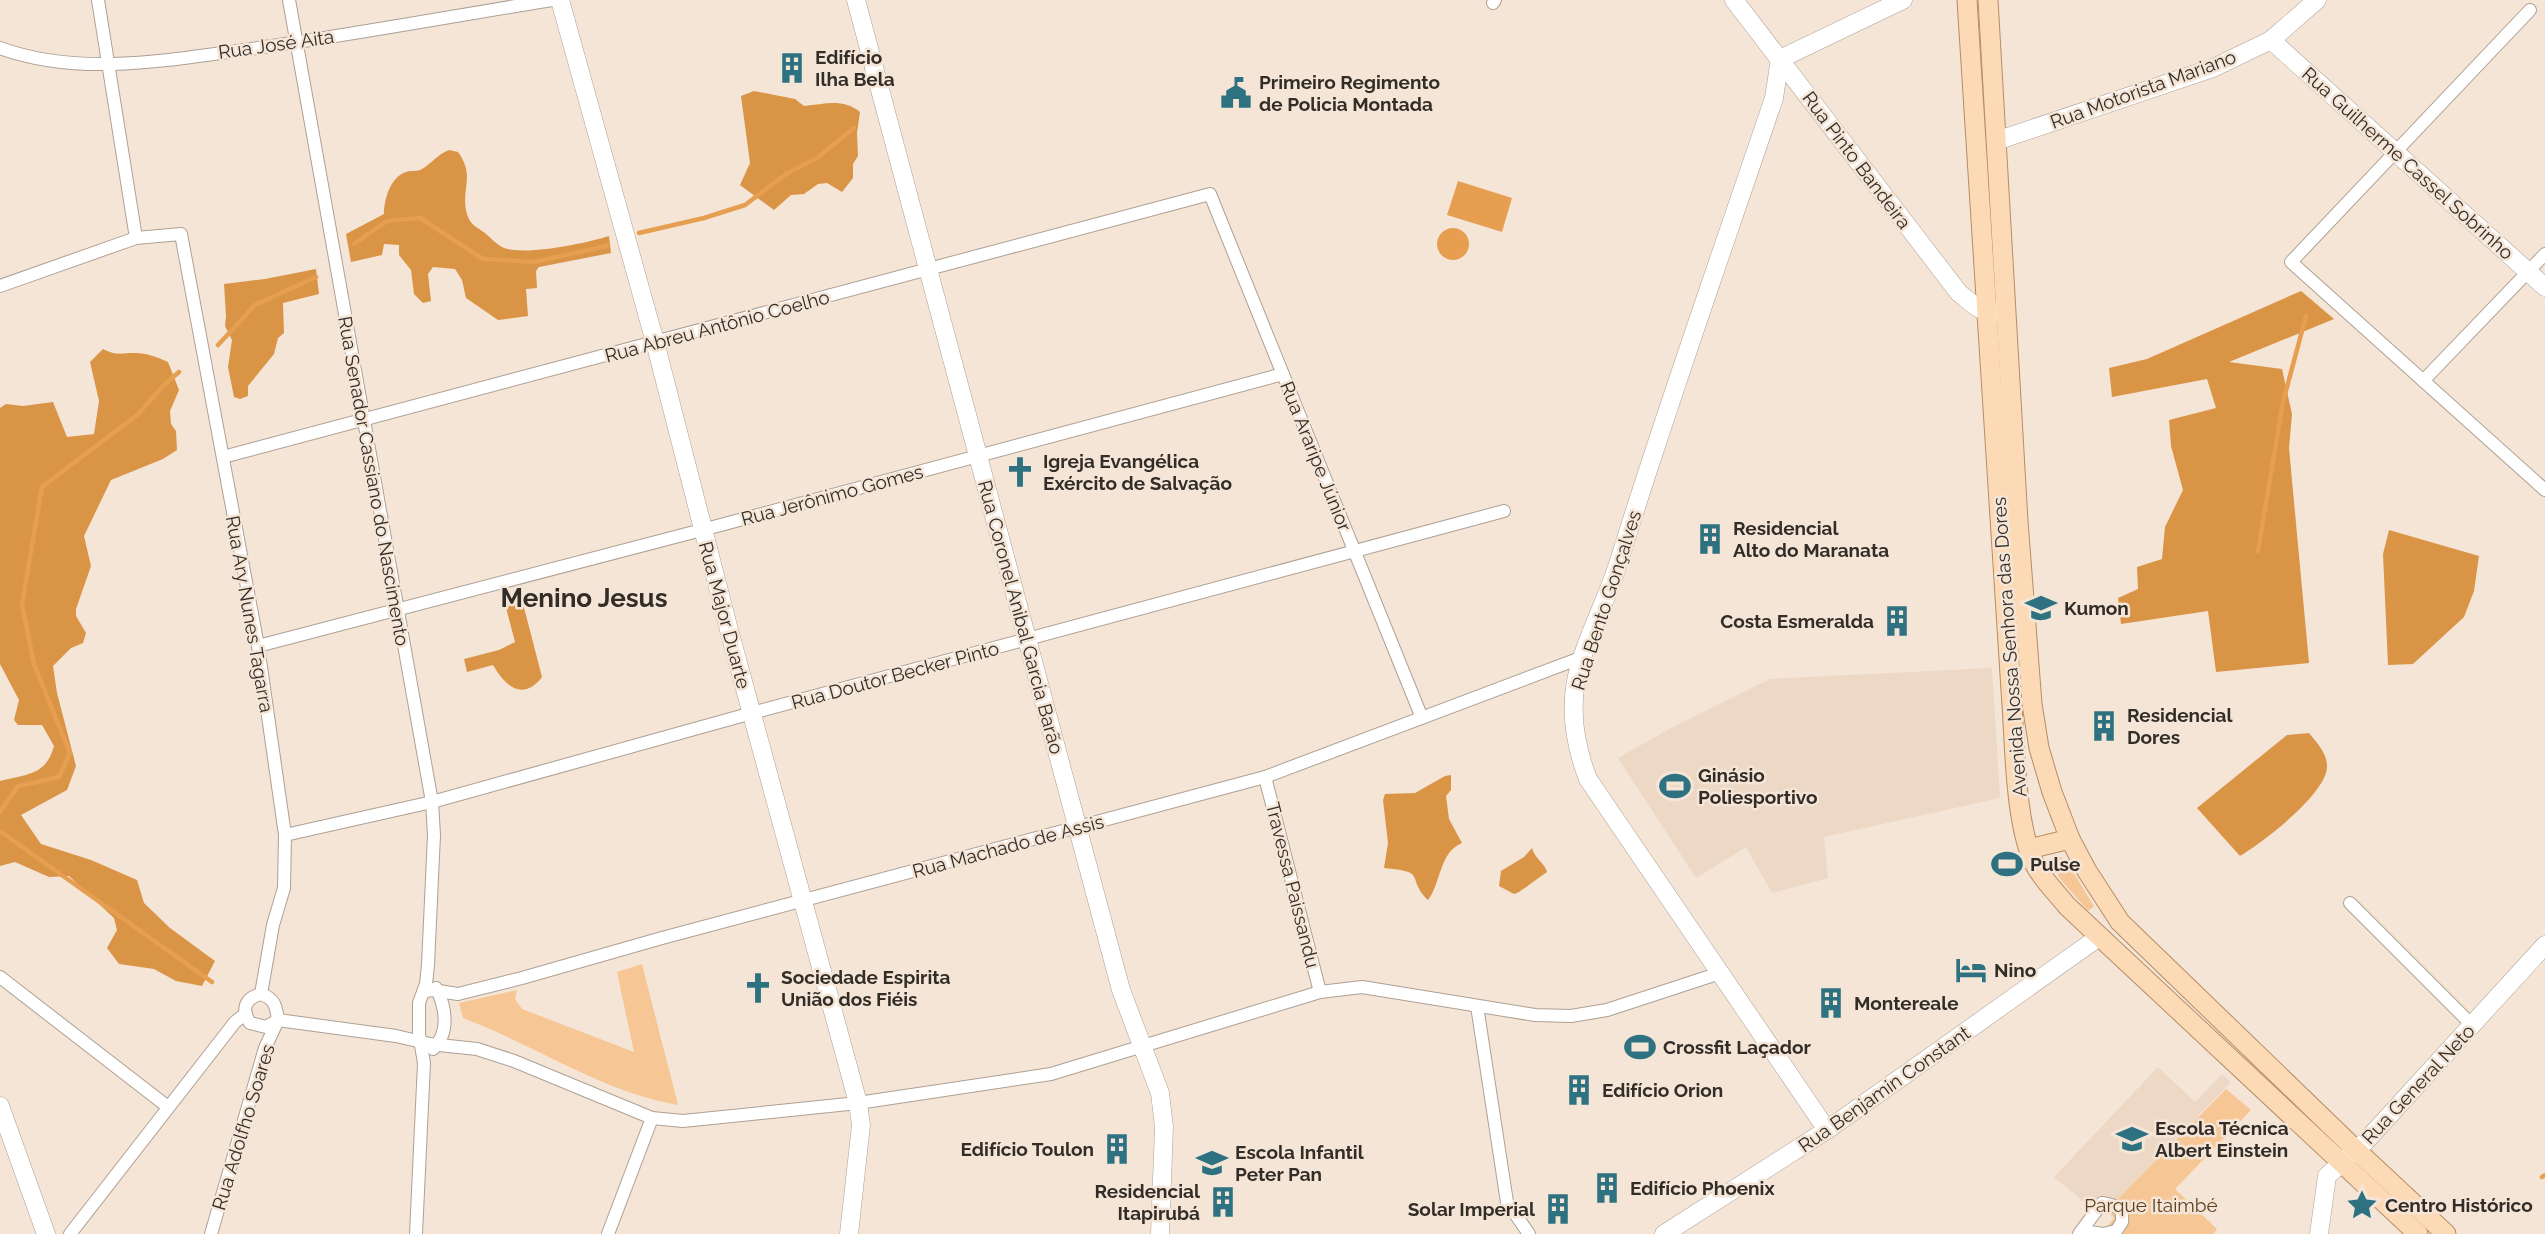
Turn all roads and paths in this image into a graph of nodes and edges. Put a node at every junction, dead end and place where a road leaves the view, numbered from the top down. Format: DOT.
graph roads {
  1 [pos="98,0"];
  2 [pos="289,0"];
  3 [pos="552,0"];
  4 [pos="560,0"];
  5 [pos="856,0"];
  6 [pos="1734,0"];
  7 [pos="1903,0"];
  8 [pos="1967,0"];
  9 [pos="1988,0"];
  10 [pos="2317,0"];
  11 [pos="2530,10"];
  12 [pos="2271,40"];
  13 [pos="296,42"];
  14 [pos="0,48"];
  15 [pos="1780,59"];
  16 [pos="108,63"];
  17 [pos="1996,141"];
  18 [pos="2395,152"];
  19 [pos="1210,194"];
  20 [pos="136,238"];
  21 [pos="2545,254"];
  22 [pos="928,269"];
  23 [pos="2528,271"];
  24 [pos="0,286"];
  25 [pos="2545,287"];
  26 [pos="1996,313"];
  27 [pos="655,342"];
  28 [pos="1283,374"];
  29 [pos="2423,381"];
  30 [pos="363,420"];
  31 [pos="978,456"];
  32 [pos="223,457"];
  33 [pos="2545,491"];
  34 [pos="1504,511"];
  35 [pos="702,530"];
  36 [pos="1355,552"];
  37 [pos="397,610"];
  38 [pos="1027,640"];
  39 [pos="258,646"];
  40 [pos="1583,657"];
  41 [pos="752,713"];
  42 [pos="1422,718"];
  43 [pos="1265,777"];
  44 [pos="432,802"];
  45 [pos="1077,827"];
  46 [pos="285,835"];
  47 [pos="2070,839"];
  48 [pos="2029,849"];
  49 [pos="803,901"];
  50 [pos="2350,903"];
  51 [pos="2099,937"];
  52 [pos="2545,945"];
  53 [pos="428,965"];
  54 [pos="1720,973"];
  55 [pos="0,977"];
  56 [pos="424,992"];
  57 [pos="439,992"];
  58 [pos="1320,992"];
  59 [pos="458,993"];
  60 [pos="261,994"];
  61 [pos="1477,1006"];
  62 [pos="444,1007"];
  63 [pos="244,1015"];
  64 [pos="419,1022"];
  65 [pos="2472,1025"];
  66 [pos="272,1028"];
  67 [pos="396,1035"];
  68 [pos="422,1043"];
  69 [pos="437,1045"];
  70 [pos="1142,1045"];
  71 [pos="424,1063"];
  72 [pos="858,1103"];
  73 [pos="0,1105"];
  74 [pos="168,1107"];
  75 [pos="652,1118"];
  76 [pos="1827,1130"];
  77 [pos="2349,1157"];
  78 [pos="46,1234"];
  79 [pos="71,1234"];
  80 [pos="211,1234"];
  81 [pos="416,1234"];
  82 [pos="608,1234"];
  83 [pos="849,1234"];
  84 [pos="1160,1234"];
  85 [pos="1529,1234"];
  86 [pos="1664,1234"];
  87 [pos="2319,1234"];
  88 [pos="2418,1234"];
  89 [pos="2446,1234"];
  1 -- 16 [label="street"];
  2 -- 13 [label="street, Rua Senador Cassiano do Nascimento"];
  3 -- 13 [label="street, Rua José Aita"];
  4 -- 27 [label="street, Rua Major Duarte"];
  5 -- 22 [label="street, Rua Coronel Anibal Garcia Barão"];
  6 -- 15 [label="street, Rua Pinto Bandeira"];
  7 -- 15 [label="street"];
  8 -- 26 [label="main road, Avenida Nossa Senhora das Dores"];
  9 -- 17 [label="main road, Avenida Nossa Senhora das Dores"];
  10 -- 12 [label="street, Rua Motorista Mariano"];
  11 -- 18 [label="street"];
  12 -- 17 [label="street, Rua Motorista Mariano"];
  12 -- 18 [label="street, Rua Guilherme Cassel Sobrinho"];
  13 -- 16 [label="street, Rua José Aita"];
  13 -- 30 [label="street, Rua Senador Cassiano do Nascimento"];
  14 -- 16 [label="street, Rua José Aita"];
  15 -- 26 [label="street, Rua Pinto Bandeira"];
  15 -- 40 [label="street, Rua Bento Gonçalves"];
  16 -- 20 [label="street"];
  17 -- 26 [label="main road, Avenida Nossa Senhora das Dores"];
  18 -- 23 [label="street, Rua Guilherme Cassel Sobrinho"];
  18 -- 29 [label="street"];
  19 -- 22 [label="street, Rua Abreu Antônio Coelho"];
  19 -- 28 [label="street, Rua Araripe Júnior"];
  20 -- 24 [label="street"];
  20 -- 32 [label="street, Rua Ary Nunes Tagarra"];
  21 -- 23 [label="street"];
  22 -- 27 [label="street, Rua Abreu Antônio Coelho"];
  22 -- 31 [label="street, Rua Coronel Anibal Garcia Barão"];
  23 -- 25 [label="street, Rua Guilherme Cassel Sobrinho"];
  23 -- 29 [label="street"];
  26 -- 47 [label="main road, Avenida Nossa Senhora das Dores"];
  26 -- 48 [label="main road, Avenida Nossa Senhora das Dores"];
  27 -- 30 [label="street, Rua Abreu Antônio Coelho"];
  27 -- 35 [label="street, Rua Major Duarte"];
  28 -- 31 [label="street, Rua Jerônimo Gomes"];
  28 -- 36 [label="street, Rua Araripe Júnior"];
  29 -- 33 [label="street"];
  30 -- 32 [label="street, Rua Abreu Antônio Coelho"];
  30 -- 37 [label="street, Rua Senador Cassiano do Nascimento"];
  31 -- 35 [label="street, Rua Jerônimo Gomes"];
  31 -- 38 [label="street, Rua Coronel Anibal Garcia Barão"];
  32 -- 39 [label="street, Rua Ary Nunes Tagarra"];
  34 -- 36 [label="street, Rua Doutor Becker Pinto"];
  35 -- 37 [label="street, Rua Jerônimo Gomes"];
  35 -- 41 [label="street, Rua Major Duarte"];
  36 -- 38 [label="street, Rua Doutor Becker Pinto"];
  36 -- 42 [label="street, Rua Araripe Júnior"];
  37 -- 39 [label="street, Rua Jerônimo Gomes"];
  37 -- 44 [label="street, Rua Senador Cassiano do Nascimento"];
  38 -- 41 [label="street, Rua Doutor Becker Pinto"];
  38 -- 45 [label="street, Rua Coronel Anibal Garcia Barão"];
  39 -- 46 [label="street, Rua Ary Nunes Tagarra"];
  40 -- 42 [label="street, Rua Machado de Assis"];
  40 -- 54 [label="street, Rua Bento Gonçalves"];
  41 -- 44 [label="street, Rua Doutor Becker Pinto"];
  41 -- 49 [label="street, Rua Major Duarte"];
  42 -- 43 [label="street, Rua Machado de Assis"];
  43 -- 45 [label="street, Rua Machado de Assis"];
  43 -- 58 [label="street, Travessa Paissandu"];
  44 -- 46 [label="street, Rua Doutor Becker Pinto"];
  44 -- 53 [label="street, Rua Senador Cassiano do Nascimento"];
  45 -- 49 [label="street, Rua Machado de Assis"];
  45 -- 70 [label="street, Rua Coronel Anibal Garcia Barão"];
  46 -- 60 [label="street, Rua Ary Nunes Tagarra"];
  47 -- 48 [label="main road"];
  47 -- 77 [label="main road, Avenida Nossa Senhora das Dores"];
  48 -- 51 [label="main road, Avenida Nossa Senhora das Dores"];
  49 -- 59 [label="street, Rua Machado de Assis"];
  49 -- 72 [label="street, Rua Major Duarte"];
  50 -- 65 [label="street"];
  51 -- 76 [label="street, Rua Benjamin Constant"];
  51 -- 77 [label="main road, Avenida Nossa Senhora das Dores"];
  52 -- 65 [label="street, Rua General Neto"];
  53 -- 56 [label="street, Rua Senador Cassiano do Nascimento"];
  53 -- 57 [label="street, Rua Senador Cassiano do Nascimento"];
  54 -- 61 [label="street"];
  54 -- 76 [label="street, Rua Bento Gonçalves"];
  55 -- 74 [label="street"];
  56 -- 57 [label="street, Rua Machado de Assis"];
  56 -- 64 [label="street, Rua Senador Cassiano do Nascimento"];
  57 -- 59 [label="street, Rua Machado de Assis"];
  57 -- 62 [label="street, Rua Senador Cassiano do Nascimento"];
  58 -- 61 [label="street"];
  58 -- 70 [label="street"];
  59 -- 62 [label="street"];
  60 -- 63 [label="street"];
  60 -- 66 [label="street"];
  61 -- 85 [label="street"];
  62 -- 69 [label="street, Rua Senador Cassiano do Nascimento"];
  63 -- 66 [label="street"];
  63 -- 74 [label="street"];
  64 -- 67 [label="street"];
  64 -- 68 [label="street, Rua Senador Cassiano do Nascimento"];
  65 -- 77 [label="street, Rua General Neto"];
  66 -- 67 [label="street"];
  66 -- 80 [label="street, Rua Adolfho Soares"];
  67 -- 68 [label="street"];
  68 -- 69 [label="street"];
  68 -- 71 [label="street, Rua Senador Cassiano do Nascimento"];
  69 -- 71 [label="street, Rua Senador Cassiano do Nascimento"];
  69 -- 75 [label="street"];
  70 -- 72 [label="street"];
  70 -- 84 [label="street, Rua Coronel Anibal Garcia Barão"];
  71 -- 81 [label="street, Rua Senador Cassiano do Nascimento"];
  72 -- 75 [label="street"];
  72 -- 83 [label="street, Rua Major Duarte"];
  73 -- 78 [label="street"];
  74 -- 79 [label="street"];
  75 -- 82 [label="street"];
  76 -- 86 [label="street, Rua Benjamin Constant"];
  77 -- 87 [label="street, Rua General Neto"];
  77 -- 88 [label="main road"];
  77 -- 89 [label="main road"];
}
